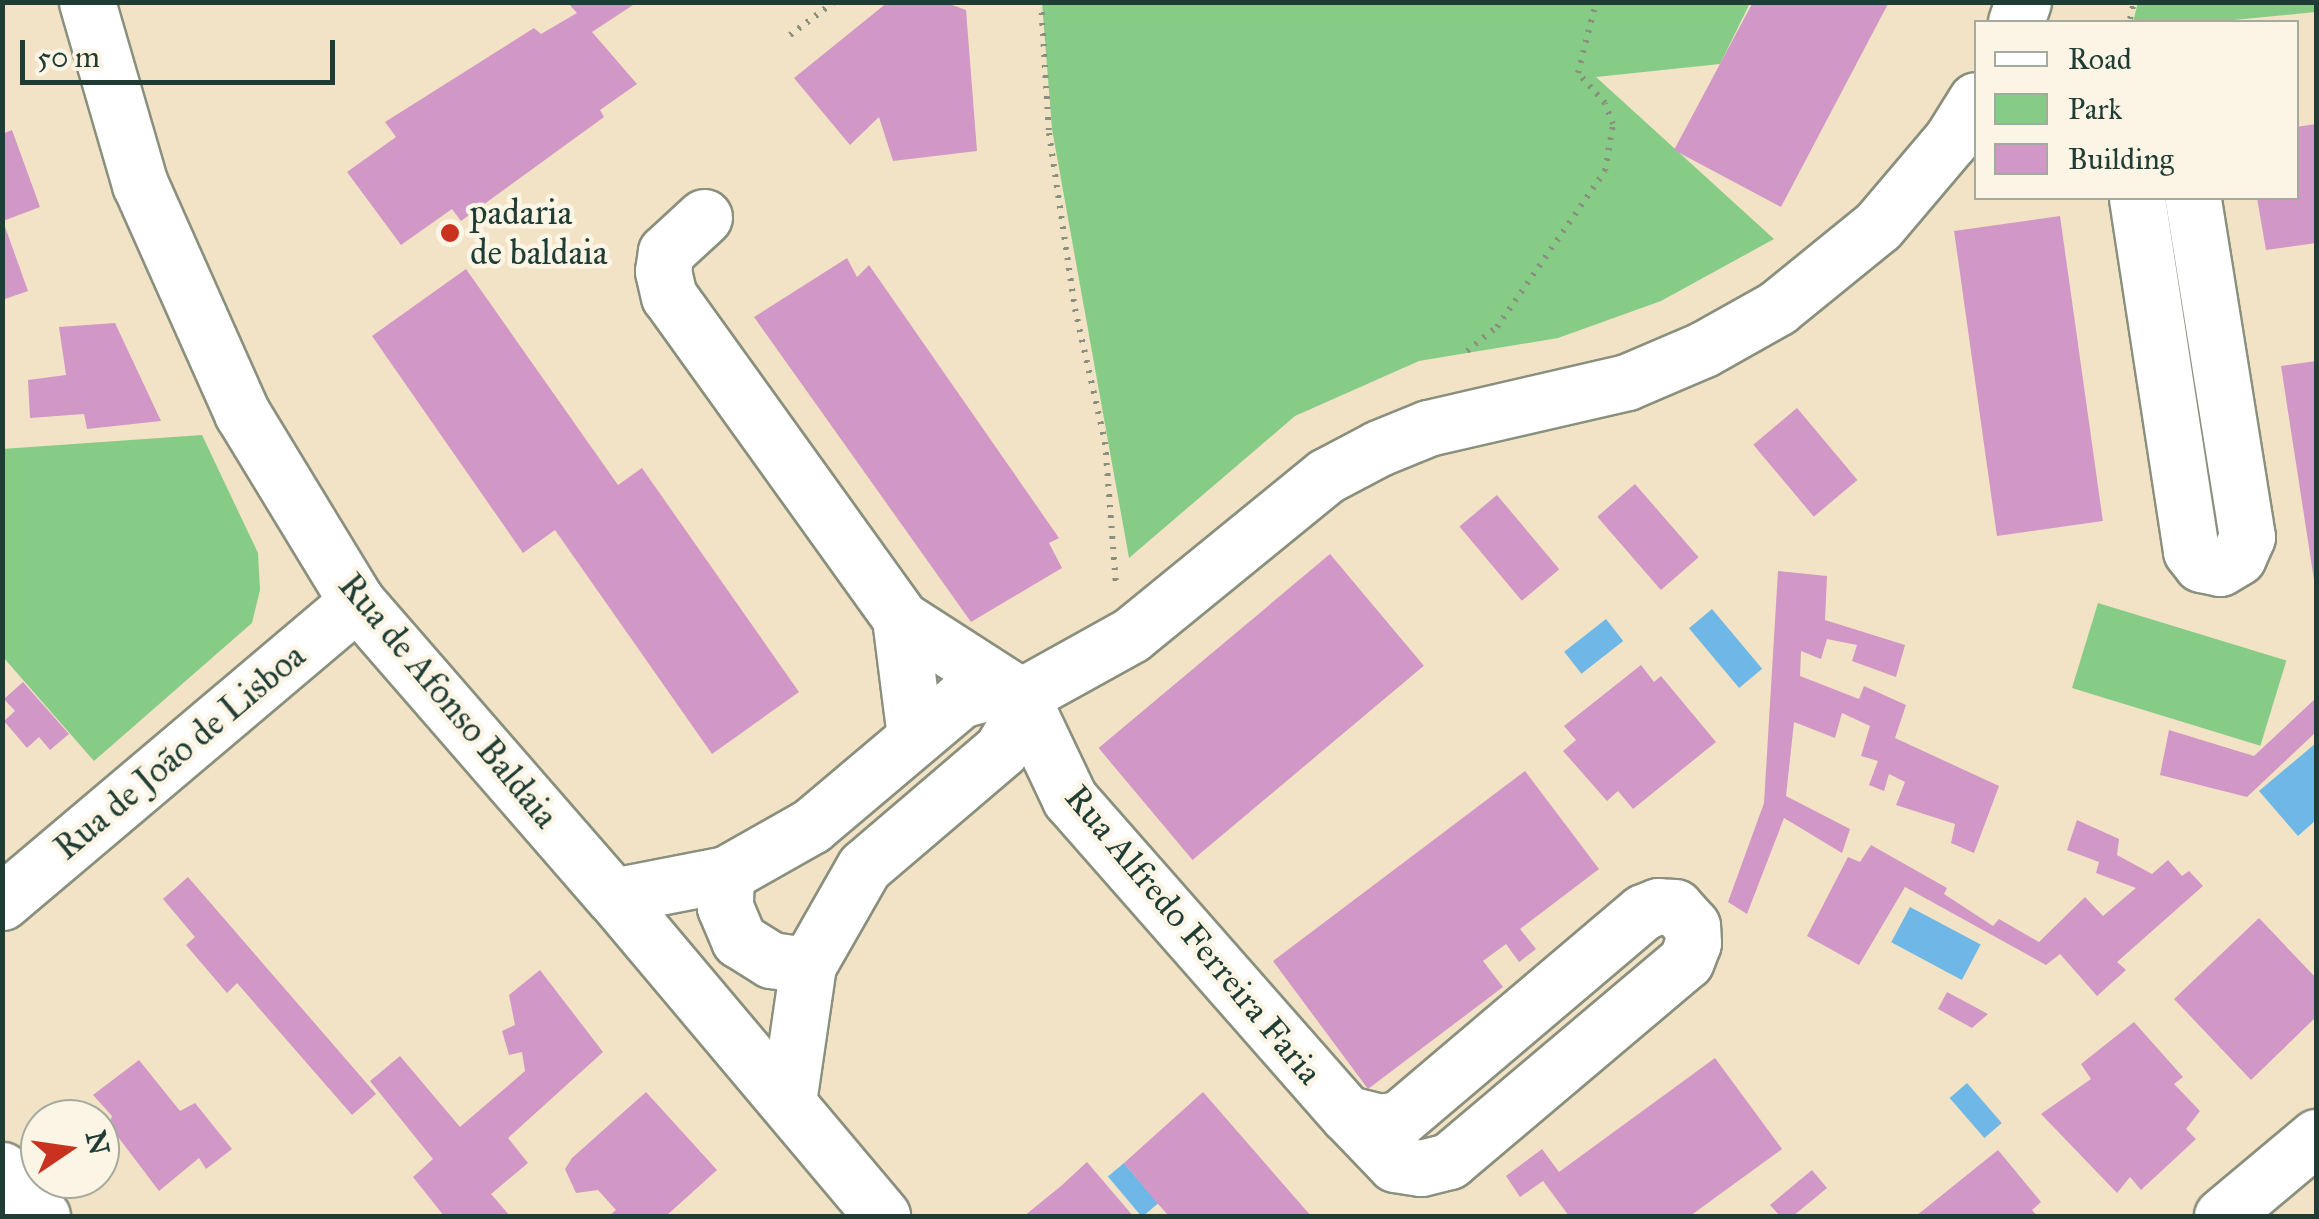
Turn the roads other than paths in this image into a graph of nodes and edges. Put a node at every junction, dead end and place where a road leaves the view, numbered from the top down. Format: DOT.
graph roads {
  1 [pos="87,2"];
  2 [pos="1974,103"];
  3 [pos="2137,200"];
  4 [pos="2192,200"];
  5 [pos="704,217"];
  6 [pos="357,602"];
  7 [pos="900,618"];
  8 [pos="1021,696"];
  9 [pos="915,736"];
  10 [pos="726,874"];
  11 [pos="614,896"];
  12 [pos="2,902"];
  13 [pos="808,965"];
  14 [pos="788,1102"];
  15 [pos="1347,1114"];
  16 [pos="2316,1137"];
  17 [pos="2,1170"];
  18 [pos="42,1216"];
  19 [pos="882,1216"];
  20 [pos="2222,1216"];
  1 -- 6 [label="street, Rua de Afonso Baldaia"];
  2 -- 8 [label="street"];
  3 -- 4 [label="street"];
  5 -- 7 [label="street"];
  6 -- 11 [label="street, Rua de Afonso Baldaia"];
  6 -- 12 [label="street, Rua de João de Lisboa"];
  7 -- 8 [label="street"];
  7 -- 9 [label="street"];
  8 -- 9 [label="street"];
  8 -- 13 [label="street"];
  8 -- 15 [label="street, Rua Alfredo Ferreira Faria"];
  9 -- 10 [label="street"];
  10 -- 11 [label="street"];
  10 -- 13 [label="street"];
  11 -- 14 [label="street, Rua de Afonso Baldaia"];
  13 -- 14 [label="street"];
  14 -- 19 [label="street, Rua de Afonso Baldaia"];
  15 -- 15 [label="street, Rua Alfredo Ferreira Faria"];
  16 -- 20 [label="street"];
  17 -- 18 [label="street"];
}
